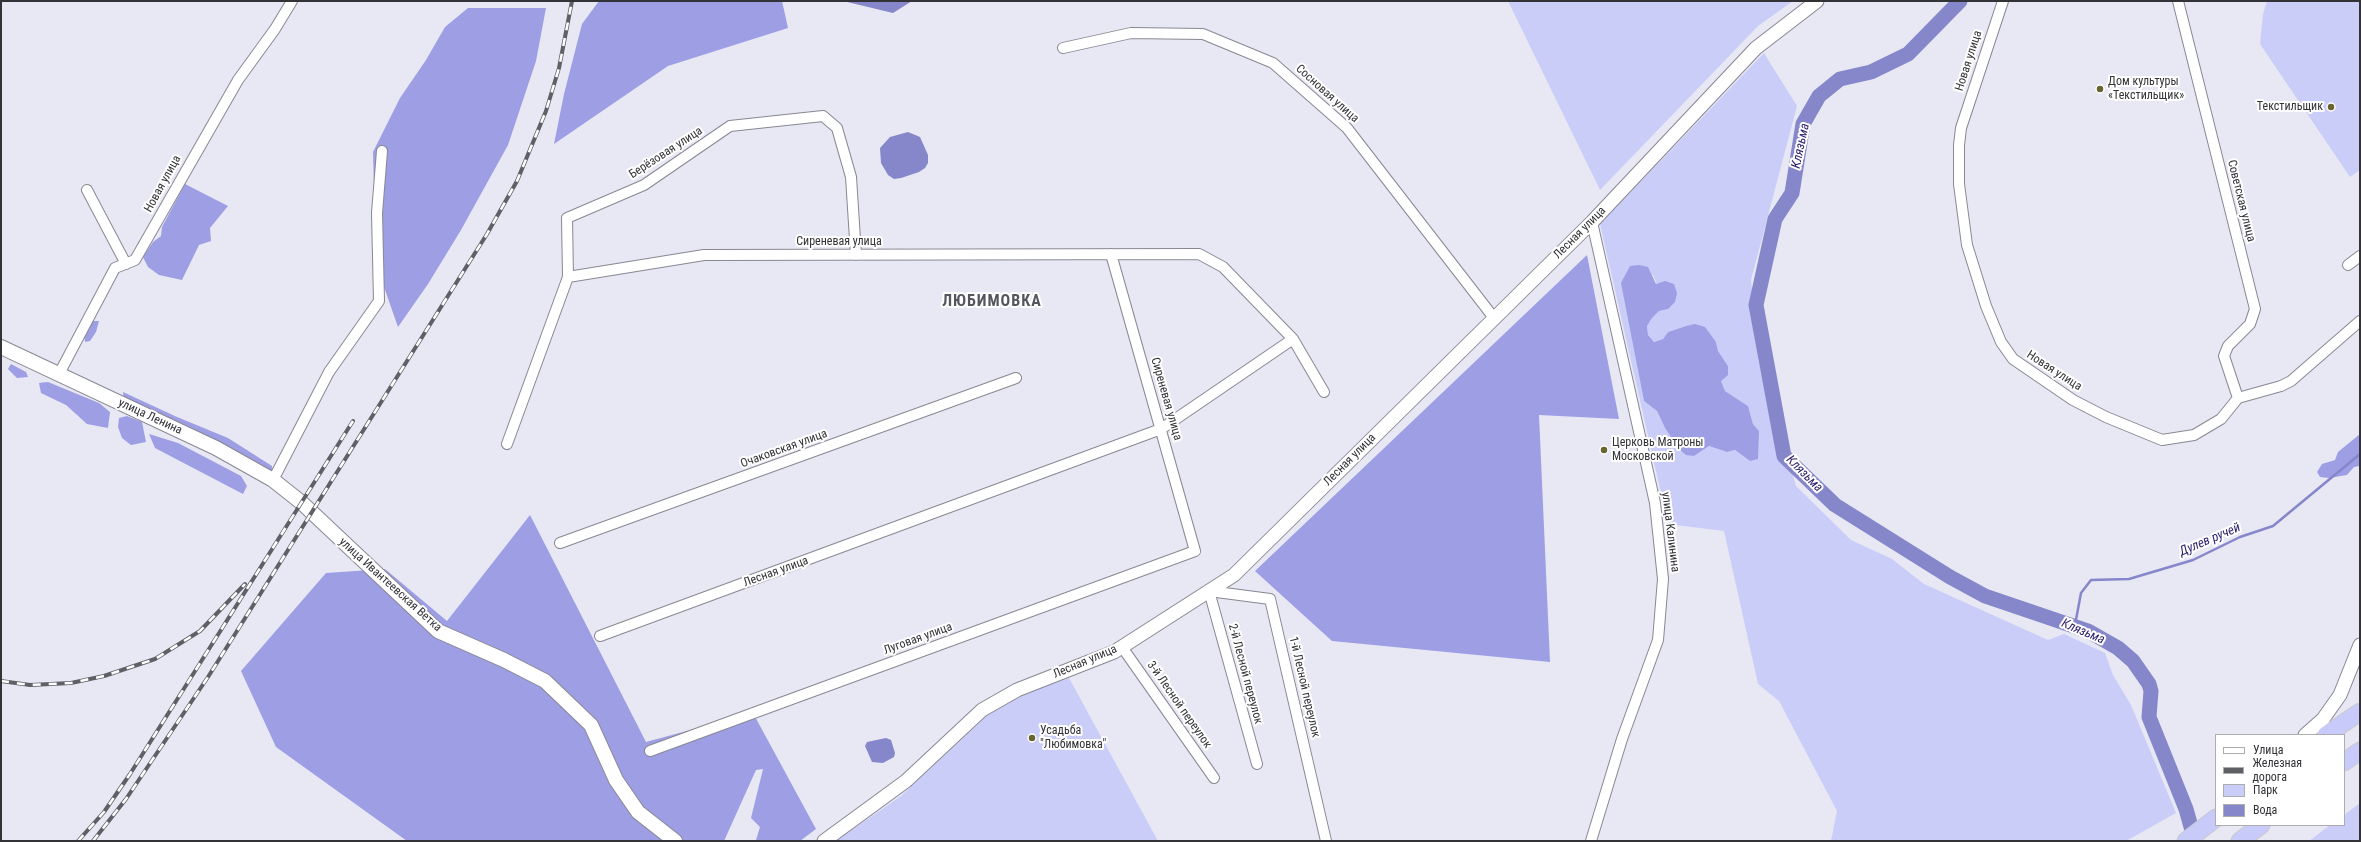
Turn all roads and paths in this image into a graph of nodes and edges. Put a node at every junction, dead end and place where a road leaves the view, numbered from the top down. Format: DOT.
graph roads {
  1 [pos="292,1"];
  2 [pos="1817,1"];
  3 [pos="2003,1"];
  4 [pos="2178,1"];
  5 [pos="1063,48"];
  6 [pos="382,151"];
  7 [pos="87,190"];
  8 [pos="1592,222"];
  9 [pos="1111,254"];
  10 [pos="856,255"];
  11 [pos="2360,256"];
  12 [pos="126,264"];
  13 [pos="2348,265"];
  14 [pos="568,277"];
  15 [pos="1494,318"];
  16 [pos="2360,321"];
  17 [pos="1293,338"];
  18 [pos="1,347"];
  19 [pos="59,374"];
  20 [pos="1016,378"];
  21 [pos="1324,392"];
  22 [pos="2238,398"];
  23 [pos="1161,430"];
  24 [pos="507,444"];
  25 [pos="273,480"];
  26 [pos="294,496"];
  27 [pos="560,543"];
  28 [pos="1195,551"];
  29 [pos="1209,591"];
  30 [pos="600,636"];
  31 [pos="2360,646"];
  32 [pos="1122,647"];
  33 [pos="2360,712"];
  34 [pos="2306,734"];
  35 [pos="2327,734"];
  36 [pos="650,751"];
  37 [pos="2360,752"];
  38 [pos="2345,761"];
  39 [pos="1257,764"];
  40 [pos="1214,778"];
  41 [pos="2215,819"];
  42 [pos="2260,826"];
  43 [pos="675,841"];
  44 [pos="824,841"];
  45 [pos="1326,841"];
  46 [pos="1591,841"];
  47 [pos="2186,841"];
  48 [pos="2240,841"];
  1 -- 12 [label="street, Новая улица"];
  2 -- 8 [label="street, Лесная улица"];
  3 -- 22 [label="street, Новая улица"];
  4 -- 22 [label="street, Советская улица"];
  5 -- 15 [label="street, Сосновая улица"];
  6 -- 25 [label="street"];
  7 -- 12 [label="street"];
  8 -- 15 [label="street, Лесная улица"];
  8 -- 46 [label="street, улица Калинина"];
  9 -- 10 [label="street, Сиреневая улица"];
  9 -- 17 [label="street, Сиреневая улица"];
  9 -- 23 [label="street, Сиреневая улица"];
  10 -- 14 [label="street, Сиреневая улица"];
  10 -- 14 [label="street, Берёзовая улица"];
  11 -- 13 [label="street"];
  12 -- 19 [label="street, Новая улица"];
  14 -- 24 [label="street, Берёзовая улица"];
  15 -- 29 [label="street, Лесная улица"];
  16 -- 22 [label="street"];
  17 -- 21 [label="street, Сиреневая улица"];
  17 -- 23 [label="street, Лесная улица"];
  18 -- 19 [label="main road, улица Ленина"];
  19 -- 25 [label="main road, улица Ленина"];
  20 -- 27 [label="street, Очаковская улица"];
  23 -- 28 [label="street, Сиреневая улица"];
  23 -- 30 [label="street, Лесная улица"];
  25 -- 26 [label="main road, улица Ленина"];
  26 -- 43 [label="main road, улица Ивантеевская Ветка"];
  28 -- 36 [label="street, Луговая улица"];
  29 -- 32 [label="street, Лесная улица"];
  29 -- 39 [label="street, 2-й Лесной переулок"];
  29 -- 45 [label="street, 1-й Лесной переулок"];
  31 -- 34 [label="street"];
  32 -- 40 [label="street, 3-й Лесной переулок"];
  32 -- 44 [label="street, Лесная улица"];
  33 -- 35 [label="highway"];
  37 -- 38 [label="highway"];
  41 -- 47 [label="highway"];
  42 -- 48 [label="highway"];
}
